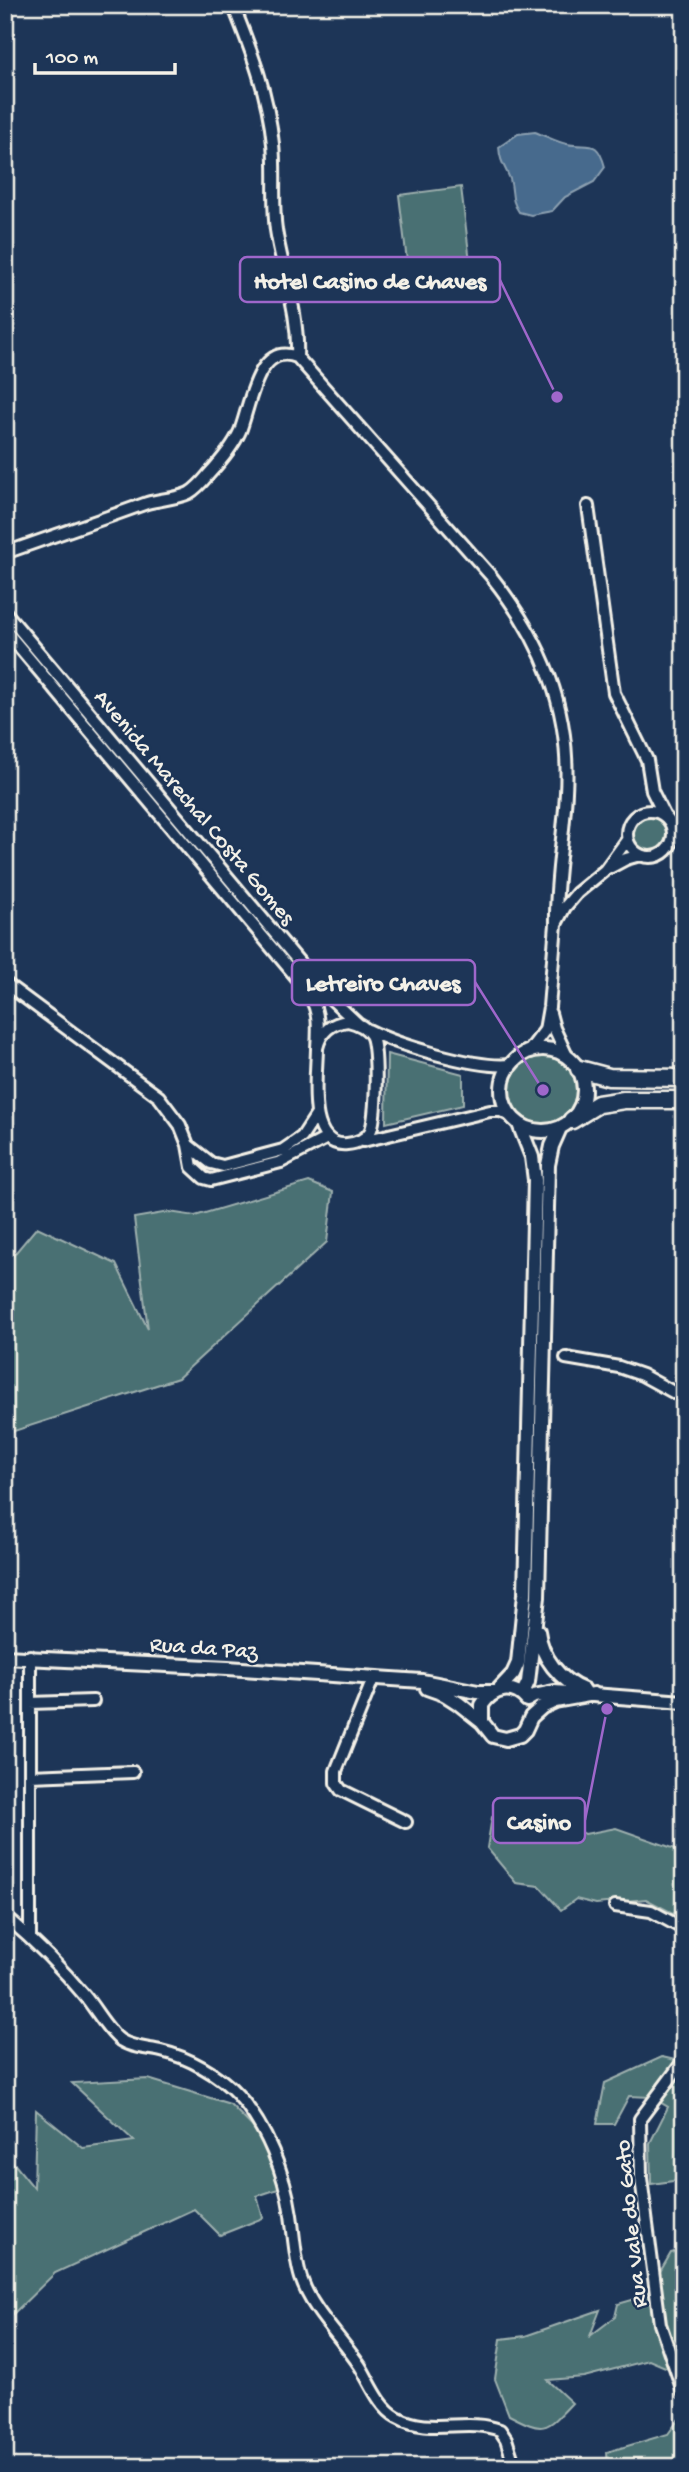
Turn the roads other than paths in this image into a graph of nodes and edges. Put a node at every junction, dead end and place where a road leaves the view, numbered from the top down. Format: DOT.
graph roads {
  1 [pos="233,5"];
  2 [pos="297,357"];
  3 [pos="588,506"];
  4 [pos="5,553"];
  5 [pos="5,612"];
  6 [pos="5,630"];
  7 [pos="652,790"];
  8 [pos="637,814"];
  9 [pos="664,815"];
  10 [pos="614,824"];
  11 [pos="627,828"];
  12 [pos="627,840"];
  13 [pos="640,855"];
  14 [pos="605,870"];
  15 [pos="556,924"];
  16 [pos="5,983"];
  17 [pos="549,1007"];
  18 [pos="362,1026"];
  19 [pos="317,1048"];
  20 [pos="529,1051"];
  21 [pos="567,1056"];
  22 [pos="510,1065"];
  23 [pos="579,1069"];
  24 [pos="684,1078"];
  25 [pos="684,1100"];
  26 [pos="317,1114"];
  27 [pos="515,1120"];
  28 [pos="566,1124"];
  29 [pos="327,1138"];
  30 [pos="356,1143"];
  31 [pos="188,1145"];
  32 [pos="566,1358"];
  33 [pos="684,1398"];
  34 [pos="536,1614"];
  35 [pos="30,1656"];
  36 [pos="5,1657"];
  37 [pos="373,1679"];
  38 [pos="400,1681"];
  39 [pos="496,1691"];
  40 [pos="594,1694"];
  41 [pos="525,1697"];
  42 [pos="93,1701"];
  43 [pos="684,1702"];
  44 [pos="30,1703"];
  45 [pos="531,1717"];
  46 [pos="482,1722"];
  47 [pos="134,1772"];
  48 [pos="30,1776"];
  49 [pos="405,1822"];
  50 [pos="615,1906"];
  51 [pos="5,1916"];
  52 [pos="684,1929"];
  53 [pos="30,1938"];
  54 [pos="684,2060"];
  55 [pos="684,2394"];
  56 [pos="515,2467"];
  1 -- 2 [label="street"];
  2 -- 4 [label="street"];
  2 -- 15 [label="street"];
  3 -- 7 [label="street"];
  5 -- 18 [label="street, Avenida Marechal Costa Gomes"];
  6 -- 19 [label="street, Avenida Marechal Costa Gomes"];
  7 -- 8 [label="street"];
  7 -- 9 [label="street"];
  8 -- 9 [label="street"];
  8 -- 11 [label="street"];
  9 -- 13 [label="street"];
  10 -- 11 [label="street"];
  11 -- 12 [label="street"];
  12 -- 13 [label="street"];
  12 -- 14 [label="street"];
  13 -- 14 [label="street"];
  14 -- 15 [label="street"];
  15 -- 17 [label="street"];
  16 -- 31 [label="street"];
  17 -- 20 [label="street"];
  17 -- 21 [label="street"];
  18 -- 19 [label="street"];
  18 -- 22 [label="street"];
  18 -- 30 [label="street"];
  19 -- 26 [label="street, Avenida Marechal Costa Gomes"];
  20 -- 21 [label="main road"];
  20 -- 22 [label="main road"];
  21 -- 23 [label="main road"];
  22 -- 27 [label="main road"];
  23 -- 24 [label="highway"];
  23 -- 28 [label="main road"];
  25 -- 28 [label="highway"];
  26 -- 29 [label="street"];
  26 -- 31 [label="street"];
  27 -- 28 [label="main road"];
  27 -- 30 [label="street"];
  27 -- 39 [label="main road"];
  28 -- 34 [label="main road"];
  29 -- 30 [label="street"];
  29 -- 31 [label="street"];
  32 -- 33 [label="street"];
  34 -- 40 [label="main road"];
  34 -- 41 [label="main road"];
  35 -- 36 [label="main road, Rua da Paz"];
  35 -- 37 [label="main road, Rua da Paz"];
  35 -- 44 [label="street"];
  37 -- 38 [label="main road, Rua da Paz"];
  37 -- 49 [label="street"];
  38 -- 39 [label="main road"];
  38 -- 46 [label="main road"];
  39 -- 41 [label="main road"];
  39 -- 46 [label="main road"];
  40 -- 41 [label="main road"];
  40 -- 43 [label="main road"];
  40 -- 45 [label="main road"];
  41 -- 45 [label="main road"];
  42 -- 44 [label="street"];
  44 -- 48 [label="street"];
  45 -- 46 [label="main road"];
  47 -- 48 [label="street"];
  48 -- 53 [label="street"];
  50 -- 52 [label="street"];
  51 -- 53 [label="street"];
  53 -- 56 [label="street"];
  54 -- 55 [label="street, Rua Vale do Gato"];
}
